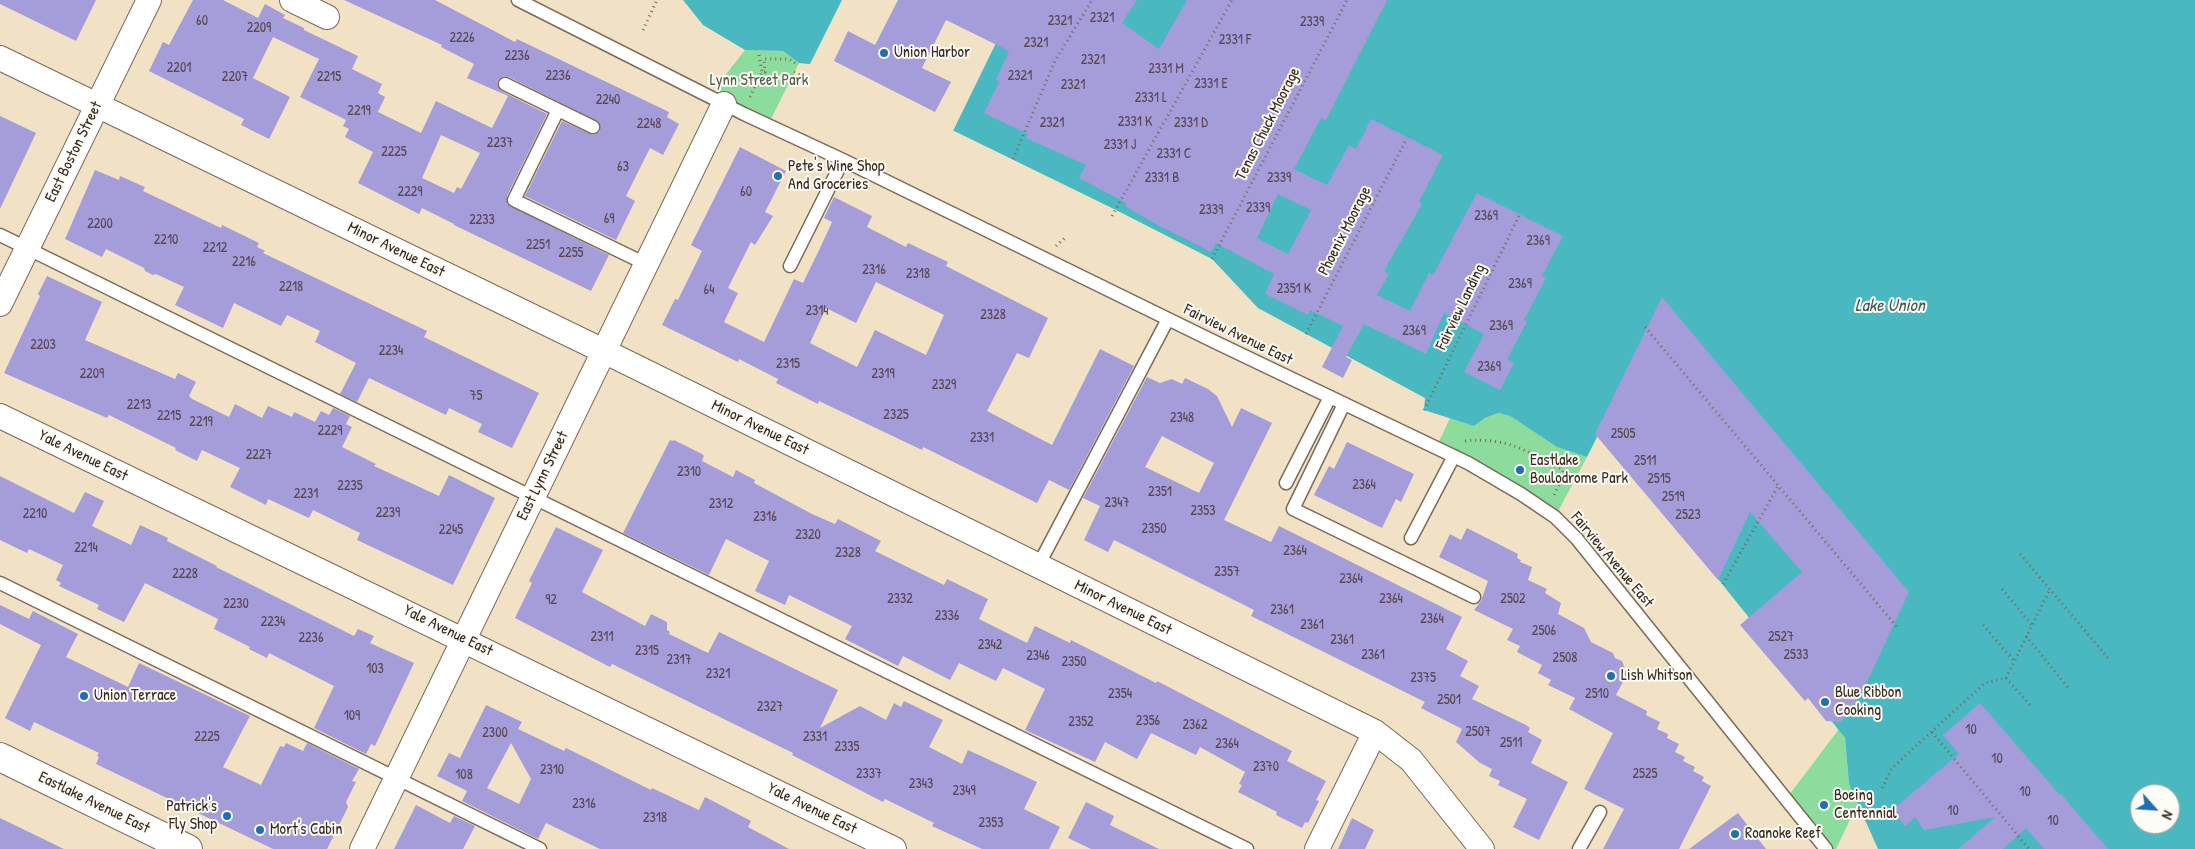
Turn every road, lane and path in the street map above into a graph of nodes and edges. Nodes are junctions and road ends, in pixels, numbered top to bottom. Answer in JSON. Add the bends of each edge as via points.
{"nodes":[{"id":1,"x":149,"y":0,"type":"edge"},
{"id":2,"x":292,"y":0,"type":"edge"},
{"id":3,"x":518,"y":0,"type":"edge"},
{"id":4,"x":657,"y":0,"type":"edge"},
{"id":5,"x":1092,"y":0,"type":"edge"},
{"id":6,"x":1232,"y":0,"type":"edge"},
{"id":7,"x":1347,"y":0,"type":"edge"},
{"id":8,"x":327,"y":17,"type":"dead end"},
{"id":9,"x":643,"y":30,"type":"dead end"},
{"id":10,"x":759,"y":55,"type":"dead end"},
{"id":11,"x":0,"y":58,"type":"edge"},
{"id":12,"x":798,"y":65,"type":"dead end"},
{"id":13,"x":762,"y":72,"type":"junction"},
{"id":14,"x":794,"y":72,"type":"dead end"},
{"id":15,"x":810,"y":80,"type":"dead end"},
{"id":16,"x":505,"y":84,"type":"dead end"},
{"id":17,"x":97,"y":106,"type":"junction"},
{"id":18,"x":733,"y":108,"type":"junction"},
{"id":19,"x":558,"y":110,"type":"junction"},
{"id":20,"x":592,"y":127,"type":"dead end"},
{"id":21,"x":1406,"y":140,"type":"dead end"},
{"id":22,"x":1013,"y":159,"type":"dead end"},
{"id":23,"x":843,"y":160,"type":"junction"},
{"id":24,"x":1520,"y":214,"type":"dead end"},
{"id":25,"x":1112,"y":216,"type":"dead end"},
{"id":26,"x":0,"y":235,"type":"edge"},
{"id":27,"x":1066,"y":237,"type":"dead end"},
{"id":28,"x":27,"y":248,"type":"junction"},
{"id":29,"x":1054,"y":248,"type":"dead end"},
{"id":30,"x":1212,"y":259,"type":"dead end"},
{"id":31,"x":646,"y":264,"type":"junction"},
{"id":32,"x":790,"y":266,"type":"dead end"},
{"id":33,"x":0,"y":304,"type":"edge"},
{"id":34,"x":1168,"y":319,"type":"junction"},
{"id":35,"x":1645,"y":327,"type":"dead end"},
{"id":36,"x":1306,"y":334,"type":"dead end"},
{"id":37,"x":604,"y":351,"type":"junction"},
{"id":38,"x":1330,"y":397,"type":"junction"},
{"id":39,"x":1344,"y":404,"type":"junction"},
{"id":40,"x":1424,"y":410,"type":"dead end"},
{"id":41,"x":0,"y":416,"type":"edge"},
{"id":42,"x":1457,"y":443,"type":"dead end"},
{"id":43,"x":1454,"y":456,"type":"junction"},
{"id":44,"x":1286,"y":483,"type":"dead end"},
{"id":45,"x":1778,"y":486,"type":"junction"},
{"id":46,"x":532,"y":498,"type":"junction"},
{"id":47,"x":1549,"y":503,"type":"dead end"},
{"id":48,"x":1411,"y":538,"type":"dead end"},
{"id":49,"x":2020,"y":554,"type":"dead end"},
{"id":50,"x":1038,"y":566,"type":"junction"},
{"id":51,"x":0,"y":583,"type":"edge"},
{"id":52,"x":1723,"y":584,"type":"dead end"},
{"id":53,"x":2002,"y":589,"type":"dead end"},
{"id":54,"x":2050,"y":589,"type":"junction"},
{"id":55,"x":1474,"y":597,"type":"dead end"},
{"id":56,"x":1984,"y":625,"type":"dead end"},
{"id":57,"x":2032,"y":625,"type":"junction"},
{"id":58,"x":1897,"y":627,"type":"dead end"},
{"id":59,"x":2026,"y":636,"type":"junction"},
{"id":60,"x":464,"y":639,"type":"junction"},
{"id":61,"x":2108,"y":658,"type":"dead end"},
{"id":62,"x":2014,"y":661,"type":"junction"},
{"id":63,"x":2006,"y":678,"type":"junction"},
{"id":64,"x":2070,"y":690,"type":"dead end"},
{"id":65,"x":2030,"y":705,"type":"dead end"},
{"id":66,"x":1375,"y":732,"type":"junction"},
{"id":67,"x":1932,"y":732,"type":"junction"},
{"id":68,"x":0,"y":757,"type":"edge"},
{"id":69,"x":396,"y":778,"type":"junction"},
{"id":70,"x":1882,"y":788,"type":"dead end"},
{"id":71,"x":1600,"y":812,"type":"dead end"},
{"id":72,"x":188,"y":849,"type":"edge"},
{"id":73,"x":362,"y":849,"type":"edge"},
{"id":74,"x":540,"y":849,"type":"edge"},
{"id":75,"x":894,"y":849,"type":"edge"},
{"id":76,"x":1247,"y":849,"type":"edge"},
{"id":77,"x":1317,"y":849,"type":"edge"},
{"id":78,"x":1482,"y":849,"type":"edge"},
{"id":79,"x":1579,"y":849,"type":"edge"},
{"id":80,"x":1826,"y":849,"type":"edge"},
{"id":81,"x":2029,"y":849,"type":"edge"}],
"edges":[{"from":1,"to":17,"type":"street","name":"East Boston Street"},
{"from":2,"to":8,"type":"street"},
{"from":3,"to":18,"type":"lane","name":"Fairview Avenue East"},
{"from":4,"to":9,"type":"path"},
{"from":5,"to":22,"type":"path","via":[[1055,62]]},
{"from":6,"to":25,"type":"path"},
{"from":7,"to":30,"type":"path","name":"Tenas Chuck Moorage"},
{"from":10,"to":13,"type":"path"},
{"from":11,"to":17,"type":"street","name":"Minor Avenue East"},
{"from":12,"to":13,"type":"path","via":[[789,59],[764,59],[765,72]]},
{"from":13,"to":18,"type":"path"},
{"from":14,"to":15,"type":"path"},
{"from":16,"to":19,"type":"lane"},
{"from":17,"to":28,"type":"street","name":"East Boston Street"},
{"from":17,"to":37,"type":"street","name":"Minor Avenue East"},
{"from":18,"to":23,"type":"lane","name":"Fairview Avenue East"},
{"from":18,"to":31,"type":"street","name":"East Lynn Street"},
{"from":19,"to":20,"type":"lane"},
{"from":19,"to":31,"type":"lane","via":[[514,200]]},
{"from":21,"to":36,"type":"path","name":"Phoenix Moorage"},
{"from":23,"to":32,"type":"lane"},
{"from":23,"to":34,"type":"lane","name":"Fairview Avenue East"},
{"from":24,"to":40,"type":"path","name":"Fairview Landing"},
{"from":26,"to":28,"type":"lane"},
{"from":27,"to":29,"type":"path"},
{"from":28,"to":33,"type":"street","name":"East Boston Street"},
{"from":28,"to":46,"type":"lane"},
{"from":31,"to":37,"type":"street","name":"East Lynn Street"},
{"from":34,"to":38,"type":"lane","name":"Fairview Avenue East"},
{"from":34,"to":50,"type":"lane"},
{"from":35,"to":45,"type":"path"},
{"from":37,"to":46,"type":"street","name":"East Lynn Street"},
{"from":37,"to":50,"type":"street","name":"Minor Avenue East"},
{"from":38,"to":39,"type":"lane","name":"Fairview Avenue East"},
{"from":38,"to":44,"type":"lane"},
{"from":39,"to":43,"type":"lane","name":"Fairview Avenue East"},
{"from":39,"to":55,"type":"lane","via":[[1293,509]]},
{"from":41,"to":60,"type":"street","name":"Yale Avenue East"},
{"from":42,"to":47,"type":"path","via":[[1485,439],[1507,442],[1563,470],[1560,484]]},
{"from":43,"to":48,"type":"lane"},
{"from":43,"to":80,"type":"lane","name":"Fairview Avenue East","via":[[1521,494],[1555,517],[1577,539]]},
{"from":45,"to":52,"type":"path"},
{"from":45,"to":58,"type":"path"},
{"from":46,"to":60,"type":"street","name":"East Lynn Street"},
{"from":46,"to":76,"type":"lane"},
{"from":49,"to":54,"type":"path"},
{"from":50,"to":66,"type":"street","name":"Minor Avenue East"},
{"from":51,"to":69,"type":"lane"},
{"from":53,"to":57,"type":"path"},
{"from":54,"to":57,"type":"path"},
{"from":54,"to":61,"type":"path"},
{"from":56,"to":62,"type":"path"},
{"from":57,"to":59,"type":"path"},
{"from":59,"to":62,"type":"path"},
{"from":59,"to":64,"type":"path"},
{"from":60,"to":69,"type":"street","name":"East Lynn Street"},
{"from":60,"to":75,"type":"street","name":"Yale Avenue East"},
{"from":62,"to":63,"type":"path"},
{"from":63,"to":65,"type":"path"},
{"from":63,"to":67,"type":"path","via":[[1986,683]]},
{"from":66,"to":77,"type":"street"},
{"from":66,"to":78,"type":"street","name":"Minor Avenue East","via":[[1411,760]]},
{"from":67,"to":70,"type":"path","via":[[1892,768]]},
{"from":67,"to":81,"type":"path"},
{"from":68,"to":72,"type":"main road","name":"Eastlake Avenue East"},
{"from":69,"to":73,"type":"street","name":"East Lynn Street"},
{"from":69,"to":74,"type":"lane"},
{"from":71,"to":79,"type":"lane"}]}
